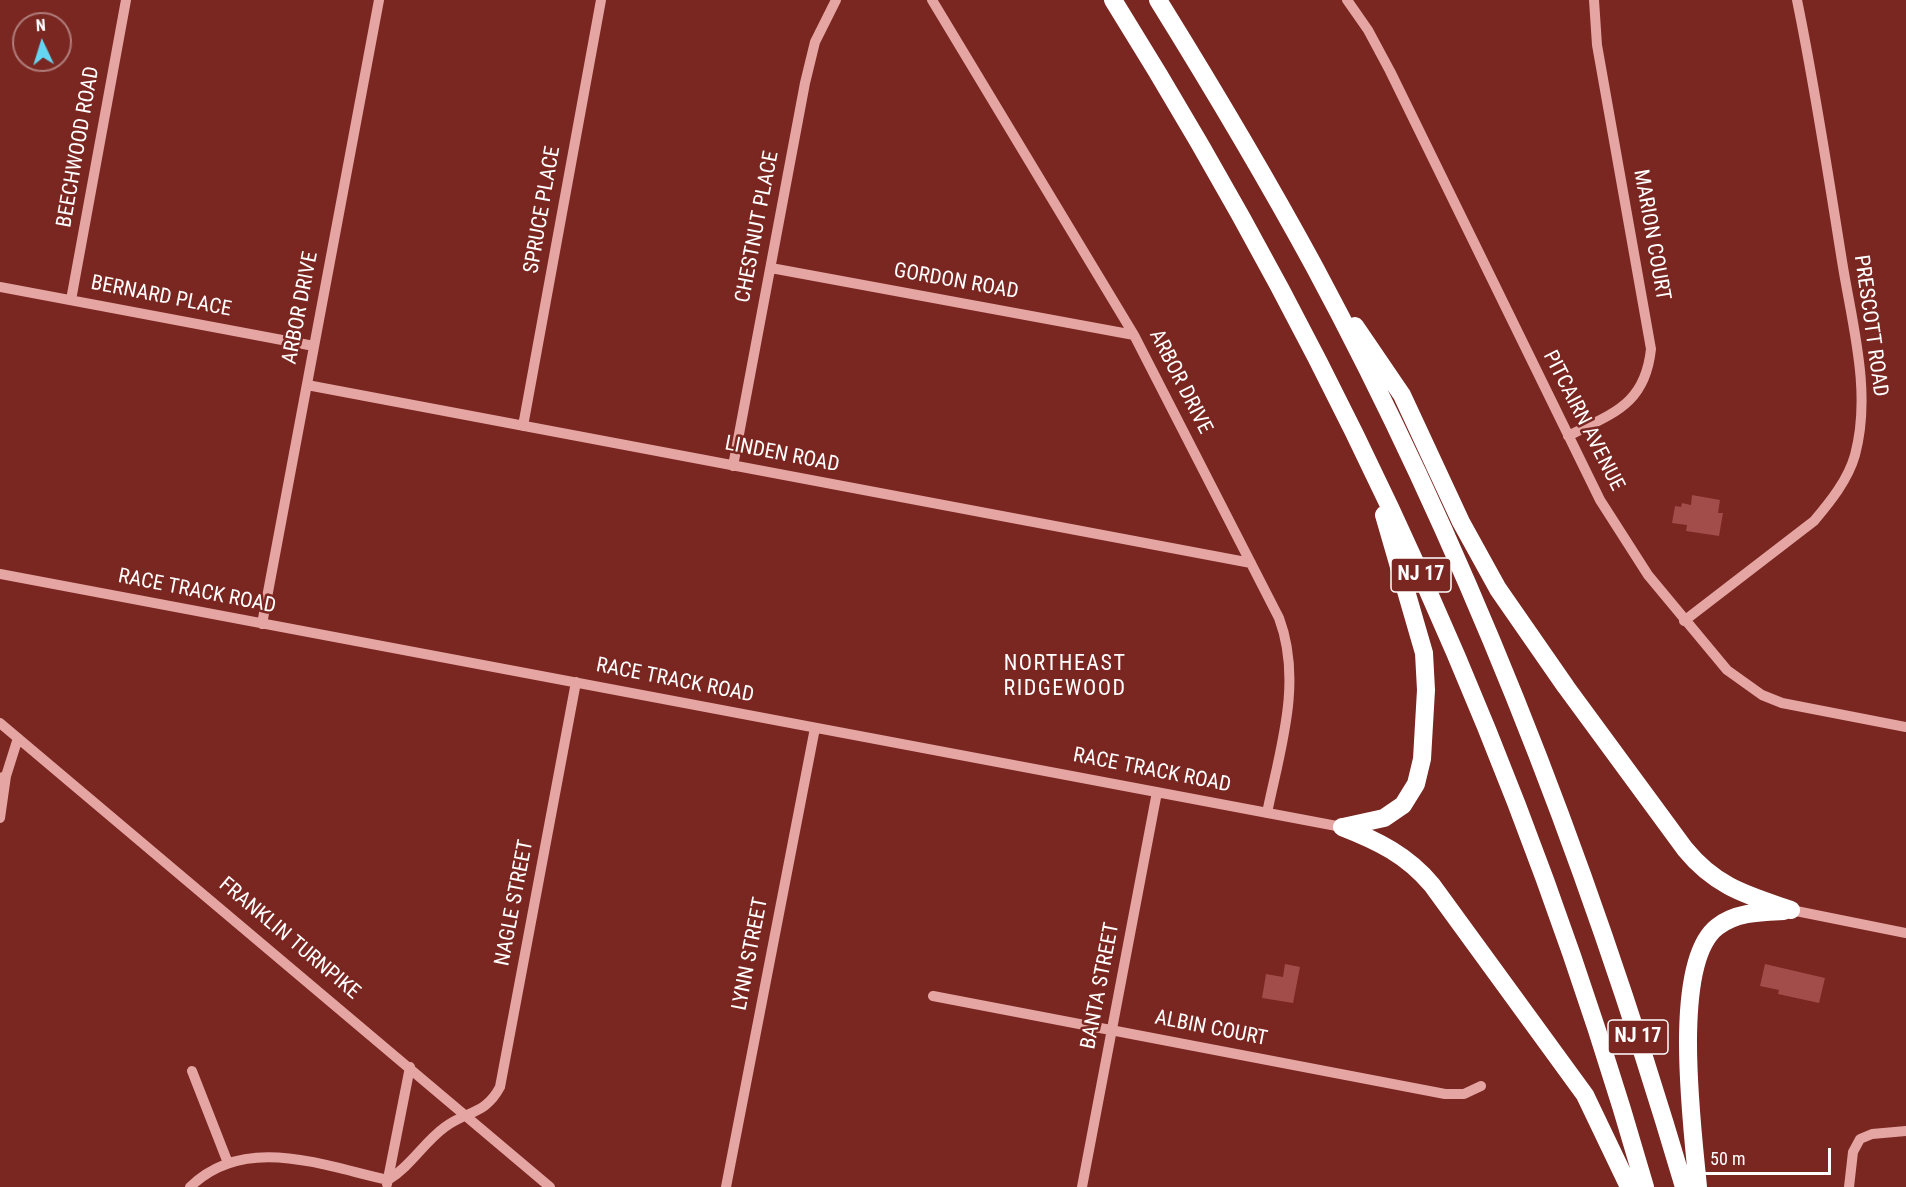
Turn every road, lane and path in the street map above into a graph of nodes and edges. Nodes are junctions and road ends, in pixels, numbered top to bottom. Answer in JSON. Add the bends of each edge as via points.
{"nodes":[{"id":1,"x":126,"y":0,"type":"edge"},
{"id":2,"x":379,"y":0,"type":"edge"},
{"id":3,"x":601,"y":0,"type":"edge"},
{"id":4,"x":836,"y":0,"type":"edge"},
{"id":5,"x":932,"y":0,"type":"edge"},
{"id":6,"x":1113,"y":0,"type":"edge"},
{"id":7,"x":1158,"y":0,"type":"edge"},
{"id":8,"x":1347,"y":0,"type":"edge"},
{"id":9,"x":1594,"y":0,"type":"edge"},
{"id":10,"x":1797,"y":0,"type":"edge"},
{"id":11,"x":1313,"y":265,"type":"junction"},
{"id":12,"x":771,"y":268,"type":"junction"},
{"id":13,"x":0,"y":287,"type":"edge"},
{"id":14,"x":70,"y":300,"type":"junction"},
{"id":15,"x":1134,"y":335,"type":"junction"},
{"id":16,"x":314,"y":346,"type":"junction"},
{"id":17,"x":307,"y":385,"type":"junction"},
{"id":18,"x":523,"y":426,"type":"junction"},
{"id":19,"x":1568,"y":436,"type":"junction"},
{"id":20,"x":1365,"y":453,"type":"junction"},
{"id":21,"x":734,"y":466,"type":"junction"},
{"id":22,"x":1251,"y":563,"type":"junction"},
{"id":23,"x":0,"y":574,"type":"edge"},
{"id":24,"x":1684,"y":621,"type":"junction"},
{"id":25,"x":262,"y":624,"type":"junction"},
{"id":26,"x":576,"y":682,"type":"junction"},
{"id":27,"x":0,"y":723,"type":"edge"},
{"id":28,"x":1906,"y":727,"type":"edge"},
{"id":29,"x":815,"y":728,"type":"junction"},
{"id":30,"x":18,"y":738,"type":"junction"},
{"id":31,"x":3,"y":777,"type":"edge"},
{"id":32,"x":1158,"y":792,"type":"junction"},
{"id":33,"x":1267,"y":813,"type":"junction"},
{"id":34,"x":0,"y":818,"type":"edge"},
{"id":35,"x":1342,"y":827,"type":"junction"},
{"id":36,"x":1791,"y":910,"type":"junction"},
{"id":37,"x":1906,"y":933,"type":"edge"},
{"id":38,"x":933,"y":996,"type":"dead end"},
{"id":39,"x":1112,"y":1029,"type":"junction"},
{"id":40,"x":410,"y":1067,"type":"junction"},
{"id":41,"x":192,"y":1071,"type":"dead end"},
{"id":42,"x":1480,"y":1086,"type":"dead end"},
{"id":43,"x":468,"y":1115,"type":"junction"},
{"id":44,"x":1906,"y":1131,"type":"edge"},
{"id":45,"x":228,"y":1163,"type":"junction"},
{"id":46,"x":387,"y":1183,"type":"edge"},
{"id":47,"x":190,"y":1187,"type":"edge"},
{"id":48,"x":550,"y":1187,"type":"edge"},
{"id":49,"x":726,"y":1187,"type":"edge"},
{"id":50,"x":1082,"y":1187,"type":"edge"},
{"id":51,"x":1629,"y":1187,"type":"edge"},
{"id":52,"x":1645,"y":1187,"type":"edge"},
{"id":53,"x":1684,"y":1187,"type":"edge"},
{"id":54,"x":1698,"y":1187,"type":"edge"},
{"id":55,"x":1849,"y":1187,"type":"edge"}],
"edges":[{"from":1,"to":14,"type":"street","name":"BEECHWOOD ROAD"},
{"from":2,"to":16,"type":"street","name":"ARBOR DRIVE"},
{"from":3,"to":18,"type":"street","name":"SPRUCE PLACE"},
{"from":4,"to":12,"type":"street","name":"CHESTNUT PLACE","via":[[823,22],[810,64]]},
{"from":5,"to":15,"type":"street","name":"ARBOR DRIVE"},
{"from":6,"to":20,"type":"highway","number":"NJ 17","via":[[1231,197]]},
{"from":7,"to":11,"type":"highway","number":"NJ 17"},
{"from":8,"to":19,"type":"street","name":"PITCAIRN AVENUE","via":[[1390,71]]},
{"from":9,"to":19,"type":"street","name":"MARION COURT","via":[[1597,45],[1651,349],[1649,368],[1633,398],[1621,409]]},
{"from":10,"to":24,"type":"street","name":"PRESCOTT ROAD","via":[[1862,384],[1858,439],[1846,476],[1814,521]]},
{"from":11,"to":36,"type":"highway","via":[[1402,395],[1461,522],[1498,589],[1684,849],[1723,885]]},
{"from":11,"to":53,"type":"highway","number":"NJ 17","via":[[1442,527],[1518,705],[1609,949]]},
{"from":12,"to":15,"type":"street","name":"GORDON ROAD"},
{"from":12,"to":21,"type":"street","name":"CHESTNUT PLACE"},
{"from":13,"to":14,"type":"street","name":"BERNARD PLACE"},
{"from":14,"to":16,"type":"street","name":"BERNARD PLACE"},
{"from":15,"to":22,"type":"street","name":"ARBOR DRIVE"},
{"from":16,"to":17,"type":"street","name":"ARBOR DRIVE"},
{"from":17,"to":18,"type":"street","name":"LINDEN ROAD"},
{"from":17,"to":25,"type":"street","name":"ARBOR DRIVE"},
{"from":18,"to":21,"type":"street","name":"LINDEN ROAD"},
{"from":19,"to":24,"type":"street","name":"PITCAIRN AVENUE","via":[[1599,500],[1648,576]]},
{"from":20,"to":35,"type":"highway","via":[[1421,636],[1425,711],[1420,772],[1411,795],[1384,818]]},
{"from":20,"to":52,"type":"highway","number":"NJ 17","via":[[1445,629],[1534,849],[1591,1011]]},
{"from":21,"to":22,"type":"street","name":"LINDEN ROAD"},
{"from":22,"to":33,"type":"street","name":"ARBOR DRIVE","via":[[1279,618],[1291,667],[1290,696]]},
{"from":23,"to":25,"type":"street","name":"RACE TRACK ROAD"},
{"from":24,"to":28,"type":"street","name":"PITCAIRN AVENUE","via":[[1727,670],[1762,695],[1782,703]]},
{"from":25,"to":26,"type":"street","name":"RACE TRACK ROAD"},
{"from":26,"to":29,"type":"street","name":"RACE TRACK ROAD"},
{"from":26,"to":43,"type":"street","name":"NAGLE STREET","via":[[500,1087],[486,1107]]},
{"from":27,"to":30,"type":"street","name":"FRANKLIN TURNPIKE"},
{"from":29,"to":32,"type":"street","name":"RACE TRACK ROAD"},
{"from":29,"to":49,"type":"street","name":"LYNN STREET"},
{"from":30,"to":31,"type":"street"},
{"from":30,"to":40,"type":"street","name":"FRANKLIN TURNPIKE"},
{"from":31,"to":34,"type":"street"},
{"from":32,"to":33,"type":"street","name":"RACE TRACK ROAD"},
{"from":32,"to":39,"type":"street","name":"BANTA STREET"},
{"from":33,"to":35,"type":"street","name":"RACE TRACK ROAD"},
{"from":35,"to":51,"type":"highway","via":[[1388,846],[1432,885],[1586,1095]]},
{"from":36,"to":37,"type":"street"},
{"from":36,"to":54,"type":"highway","via":[[1751,913],[1728,921],[1710,933],[1698,957],[1692,989],[1688,1080]]},
{"from":38,"to":39,"type":"street","name":"ALBIN COURT"},
{"from":39,"to":42,"type":"street","name":"ALBIN COURT","via":[[1445,1094],[1464,1094]]},
{"from":39,"to":50,"type":"street","name":"BANTA STREET"},
{"from":40,"to":43,"type":"street","name":"FRANKLIN TURNPIKE"},
{"from":40,"to":46,"type":"street"},
{"from":41,"to":45,"type":"street"},
{"from":43,"to":46,"type":"street","name":"NAGLE STREET","via":[[443,1129]]},
{"from":43,"to":48,"type":"street","name":"FRANKLIN TURNPIKE"},
{"from":44,"to":55,"type":"street","via":[[1860,1139],[1853,1152]]},
{"from":45,"to":46,"type":"street","via":[[252,1156],[278,1157]]},
{"from":45,"to":47,"type":"street"}]}
